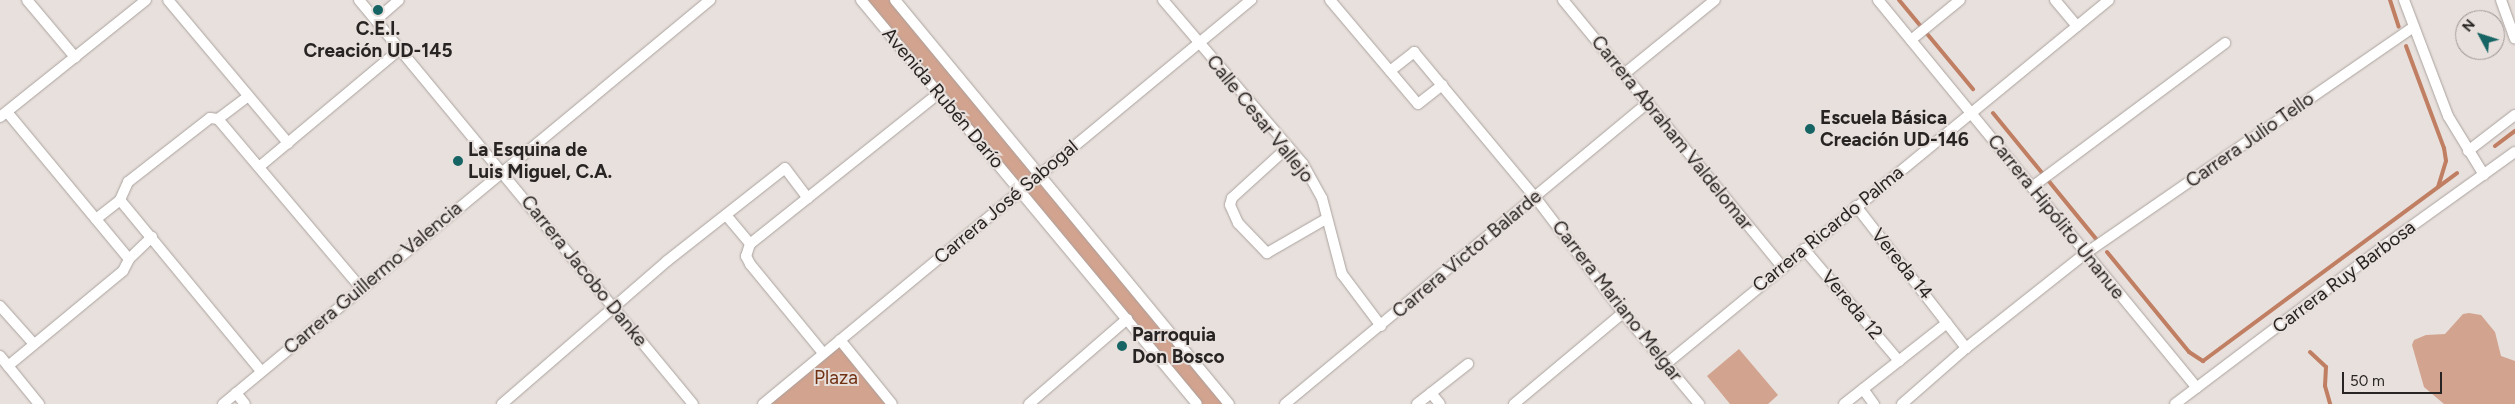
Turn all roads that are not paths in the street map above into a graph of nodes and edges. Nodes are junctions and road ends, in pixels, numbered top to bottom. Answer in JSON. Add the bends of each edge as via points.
{"nodes":[{"id":1,"x":27,"y":0,"type":"edge"},
{"id":2,"x":146,"y":0,"type":"edge"},
{"id":3,"x":168,"y":0,"type":"edge"},
{"id":4,"x":359,"y":0,"type":"edge"},
{"id":5,"x":399,"y":0,"type":"edge"},
{"id":6,"x":710,"y":0,"type":"edge"},
{"id":7,"x":861,"y":0,"type":"edge"},
{"id":8,"x":895,"y":0,"type":"edge"},
{"id":9,"x":1163,"y":0,"type":"edge"},
{"id":10,"x":1251,"y":0,"type":"edge"},
{"id":11,"x":1330,"y":0,"type":"edge"},
{"id":12,"x":1715,"y":0,"type":"edge"},
{"id":13,"x":1878,"y":0,"type":"edge"},
{"id":14,"x":1960,"y":0,"type":"edge"},
{"id":15,"x":2055,"y":0,"type":"edge"},
{"id":16,"x":2109,"y":0,"type":"edge"},
{"id":17,"x":2404,"y":0,"type":"edge"},
{"id":18,"x":2501,"y":0,"type":"edge"},
{"id":19,"x":1565,"y":1,"type":"edge"},
{"id":20,"x":376,"y":20,"type":"junction"},
{"id":21,"x":2077,"y":26,"type":"junction"},
{"id":22,"x":2414,"y":27,"type":"junction"},
{"id":23,"x":2515,"y":38,"type":"edge"},
{"id":24,"x":1911,"y":40,"type":"junction"},
{"id":25,"x":1198,"y":43,"type":"junction"},
{"id":26,"x":2224,"y":43,"type":"dead end"},
{"id":27,"x":400,"y":49,"type":"junction"},
{"id":28,"x":75,"y":57,"type":"junction"},
{"id":29,"x":1390,"y":71,"type":"junction"},
{"id":30,"x":1624,"y":74,"type":"junction"},
{"id":31,"x":1442,"y":85,"type":"junction"},
{"id":32,"x":939,"y":93,"type":"junction"},
{"id":33,"x":248,"y":96,"type":"junction"},
{"id":34,"x":1648,"y":103,"type":"junction"},
{"id":35,"x":1971,"y":113,"type":"junction"},
{"id":36,"x":3,"y":114,"type":"edge"},
{"id":37,"x":2515,"y":115,"type":"edge"},
{"id":38,"x":218,"y":119,"type":"junction"},
{"id":39,"x":288,"y":143,"type":"junction"},
{"id":40,"x":1288,"y":147,"type":"junction"},
{"id":41,"x":2468,"y":151,"type":"junction"},
{"id":42,"x":2515,"y":152,"type":"edge"},
{"id":43,"x":259,"y":167,"type":"junction"},
{"id":44,"x":502,"y":172,"type":"junction"},
{"id":45,"x":1039,"y":174,"type":"junction"},
{"id":46,"x":2484,"y":175,"type":"junction"},
{"id":47,"x":2032,"y":187,"type":"junction"},
{"id":48,"x":1020,"y":190,"type":"junction"},
{"id":49,"x":1535,"y":197,"type":"junction"},
{"id":50,"x":808,"y":198,"type":"junction"},
{"id":51,"x":120,"y":200,"type":"junction"},
{"id":52,"x":1856,"y":206,"type":"junction"},
{"id":53,"x":726,"y":215,"type":"junction"},
{"id":54,"x":1326,"y":219,"type":"junction"},
{"id":55,"x":96,"y":220,"type":"junction"},
{"id":56,"x":152,"y":237,"type":"junction"},
{"id":57,"x":750,"y":244,"type":"junction"},
{"id":58,"x":1804,"y":248,"type":"junction"},
{"id":59,"x":2086,"y":253,"type":"junction"},
{"id":60,"x":129,"y":259,"type":"junction"},
{"id":61,"x":1782,"y":267,"type":"junction"},
{"id":62,"x":361,"y":288,"type":"junction"},
{"id":63,"x":0,"y":306,"type":"edge"},
{"id":64,"x":613,"y":308,"type":"junction"},
{"id":65,"x":1623,"y":314,"type":"junction"},
{"id":66,"x":1127,"y":319,"type":"junction"},
{"id":67,"x":1947,"y":323,"type":"junction"},
{"id":68,"x":1381,"y":326,"type":"junction"},
{"id":69,"x":840,"y":340,"type":"junction"},
{"id":70,"x":34,"y":344,"type":"junction"},
{"id":71,"x":1966,"y":348,"type":"junction"},
{"id":72,"x":824,"y":354,"type":"junction"},
{"id":73,"x":0,"y":356,"type":"edge"},
{"id":74,"x":1899,"y":361,"type":"junction"},
{"id":75,"x":1468,"y":364,"type":"dead end"},
{"id":76,"x":1666,"y":364,"type":"junction"},
{"id":77,"x":8,"y":366,"type":"junction"},
{"id":78,"x":261,"y":371,"type":"junction"},
{"id":79,"x":2197,"y":388,"type":"junction"},
{"id":80,"x":1863,"y":390,"type":"junction"},
{"id":81,"x":236,"y":393,"type":"junction"},
{"id":82,"x":1431,"y":393,"type":"junction"},
{"id":83,"x":508,"y":402,"type":"edge"},
{"id":84,"x":1516,"y":403,"type":"edge"},
{"id":85,"x":39,"y":404,"type":"edge"},
{"id":86,"x":222,"y":404,"type":"edge"},
{"id":87,"x":245,"y":404,"type":"edge"},
{"id":88,"x":693,"y":404,"type":"edge"},
{"id":89,"x":763,"y":404,"type":"edge"},
{"id":90,"x":892,"y":404,"type":"edge"},
{"id":91,"x":1029,"y":404,"type":"edge"},
{"id":92,"x":1196,"y":404,"type":"edge"},
{"id":93,"x":1229,"y":404,"type":"edge"},
{"id":94,"x":1285,"y":404,"type":"edge"},
{"id":95,"x":1418,"y":404,"type":"edge"},
{"id":96,"x":1440,"y":404,"type":"edge"},
{"id":97,"x":1699,"y":404,"type":"edge"},
{"id":98,"x":1844,"y":404,"type":"edge"},
{"id":99,"x":1874,"y":404,"type":"edge"},
{"id":100,"x":1902,"y":404,"type":"edge"},
{"id":101,"x":2175,"y":404,"type":"edge"}],
"edges":[{"from":1,"to":28,"type":"street"},
{"from":2,"to":28,"type":"street"},
{"from":3,"to":33,"type":"street"},
{"from":4,"to":20,"type":"street","name":"Carrera Jacobo Danke"},
{"from":5,"to":20,"type":"street"},
{"from":6,"to":44,"type":"street","name":"Carrera Guillermo Valencia"},
{"from":7,"to":32,"type":"street","name":"Avenida Rubén Darío"},
{"from":8,"to":45,"type":"street","name":"Avenida Rubén Darío"},
{"from":9,"to":25,"type":"street","name":"Calle Cesar Vallejo"},
{"from":10,"to":25,"type":"street","name":"Carrera José Sabogal"},
{"from":11,"to":29,"type":"street"},
{"from":12,"to":30,"type":"street"},
{"from":13,"to":24,"type":"street","name":"Carrera Hipólito Unanue"},
{"from":14,"to":24,"type":"street"},
{"from":15,"to":21,"type":"street"},
{"from":16,"to":21,"type":"street","name":"Carrera Ricardo Palma"},
{"from":17,"to":22,"type":"street"},
{"from":18,"to":23,"type":"street"},
{"from":19,"to":30,"type":"street","name":"Carrera Abraham Valdelomar"},
{"from":20,"to":27,"type":"street","name":"Carrera Jacobo Danke"},
{"from":21,"to":35,"type":"street","name":"Carrera Ricardo Palma"},
{"from":22,"to":41,"type":"street","via":[[2448,116]]},
{"from":22,"to":59,"type":"street","name":"Carrera Julio Tello"},
{"from":24,"to":35,"type":"street","name":"Carrera Hipólito Unanue"},
{"from":25,"to":40,"type":"street","name":"Calle Cesar Vallejo"},
{"from":25,"to":45,"type":"street","name":"Carrera José Sabogal"},
{"from":26,"to":47,"type":"street"},
{"from":27,"to":39,"type":"street"},
{"from":27,"to":44,"type":"street","name":"Carrera Jacobo Danke"},
{"from":28,"to":36,"type":"street"},
{"from":29,"to":31,"type":"street","name":"Carrera Mariano Melgar","via":[[1414,52]]},
{"from":29,"to":31,"type":"street","via":[[1418,104]]},
{"from":30,"to":34,"type":"street","name":"Carrera Abraham Valdelomar"},
{"from":31,"to":49,"type":"street","name":"Carrera Mariano Melgar"},
{"from":32,"to":48,"type":"street","name":"Avenida Rubén Darío"},
{"from":32,"to":50,"type":"street"},
{"from":33,"to":38,"type":"street"},
{"from":33,"to":39,"type":"street"},
{"from":34,"to":49,"type":"street","name":"Carrera Victor Balarde"},
{"from":34,"to":61,"type":"street","name":"Carrera Abraham Valdelomar"},
{"from":35,"to":47,"type":"street","name":"Carrera Hipólito Unanue"},
{"from":35,"to":52,"type":"street","name":"Carrera Ricardo Palma"},
{"from":36,"to":55,"type":"street"},
{"from":37,"to":41,"type":"street"},
{"from":38,"to":43,"type":"street"},
{"from":38,"to":51,"type":"street","via":[[210,118],[128,182]]},
{"from":39,"to":43,"type":"street"},
{"from":40,"to":54,"type":"street","name":"Calle Cesar Vallejo","via":[[1318,190]]},
{"from":40,"to":54,"type":"street","via":[[1232,198],[1230,205],[1238,223],[1267,253]]},
{"from":41,"to":46,"type":"street"},
{"from":42,"to":46,"type":"street","name":"Carrera Ruy Barbosa"},
{"from":43,"to":62,"type":"street"},
{"from":44,"to":62,"type":"street","name":"Carrera Guillermo Valencia"},
{"from":44,"to":64,"type":"street","name":"Carrera Jacobo Danke"},
{"from":45,"to":48,"type":"street","name":"Carrera José Sabogal"},
{"from":45,"to":93,"type":"street","name":"Avenida Rubén Darío"},
{"from":46,"to":79,"type":"street","name":"Carrera Ruy Barbosa"},
{"from":47,"to":59,"type":"street","name":"Carrera Hipólito Unanue"},
{"from":48,"to":66,"type":"street","name":"Avenida Rubén Darío"},
{"from":48,"to":69,"type":"street","name":"Carrera José Sabogal"},
{"from":49,"to":65,"type":"street","name":"Carrera Mariano Melgar"},
{"from":49,"to":68,"type":"street","name":"Carrera Victor Balarde"},
{"from":50,"to":53,"type":"street","via":[[784,168]]},
{"from":50,"to":57,"type":"street"},
{"from":51,"to":55,"type":"street"},
{"from":51,"to":56,"type":"street"},
{"from":52,"to":58,"type":"street","name":"Carrera Ricardo Palma"},
{"from":52,"to":67,"type":"street","name":"Vereda 14"},
{"from":53,"to":57,"type":"street"},
{"from":53,"to":64,"type":"street"},
{"from":54,"to":68,"type":"street","name":"Calle Cesar Vallejo","via":[[1342,274]]},
{"from":55,"to":60,"type":"street"},
{"from":56,"to":60,"type":"street"},
{"from":56,"to":78,"type":"street"},
{"from":57,"to":72,"type":"street","via":[[746,256],[750,264]]},
{"from":58,"to":61,"type":"street","name":"Carrera Ricardo Palma"},
{"from":58,"to":74,"type":"street","name":"Vereda 12"},
{"from":59,"to":71,"type":"street","name":"Carrera Julio Tello"},
{"from":59,"to":79,"type":"street","name":"Carrera Hipólito Unanue"},
{"from":60,"to":70,"type":"street","via":[[123,271],[43,340]]},
{"from":61,"to":76,"type":"street","name":"Carrera Ricardo Palma"},
{"from":62,"to":78,"type":"street","name":"Carrera Guillermo Valencia"},
{"from":63,"to":70,"type":"street"},
{"from":64,"to":83,"type":"street"},
{"from":64,"to":88,"type":"street","name":"Carrera Jacobo Danke"},
{"from":65,"to":76,"type":"street","name":"Carrera Mariano Melgar"},
{"from":65,"to":84,"type":"street"},
{"from":66,"to":91,"type":"street"},
{"from":66,"to":92,"type":"street","name":"Avenida Rubén Darío"},
{"from":67,"to":71,"type":"street","name":"Vereda 14"},
{"from":67,"to":74,"type":"street"},
{"from":68,"to":94,"type":"street","name":"Carrera Victor Balarde"},
{"from":69,"to":72,"type":"street","name":"Carrera José Sabogal"},
{"from":69,"to":90,"type":"street"},
{"from":70,"to":77,"type":"street"},
{"from":71,"to":100,"type":"street","name":"Carrera Julio Tello"},
{"from":72,"to":89,"type":"street","name":"Carrera José Sabogal"},
{"from":73,"to":77,"type":"street"},
{"from":74,"to":80,"type":"street"},
{"from":75,"to":82,"type":"street"},
{"from":76,"to":97,"type":"street","name":"Carrera Mariano Melgar"},
{"from":77,"to":85,"type":"street"},
{"from":78,"to":81,"type":"street","name":"Carrera Guillermo Valencia"},
{"from":79,"to":101,"type":"street","name":"Carrera Ruy Barbosa"},
{"from":80,"to":98,"type":"street"},
{"from":80,"to":99,"type":"street"},
{"from":81,"to":86,"type":"street","name":"Carrera Guillermo Valencia"},
{"from":81,"to":87,"type":"street"},
{"from":82,"to":95,"type":"street"},
{"from":82,"to":96,"type":"street"}]}
